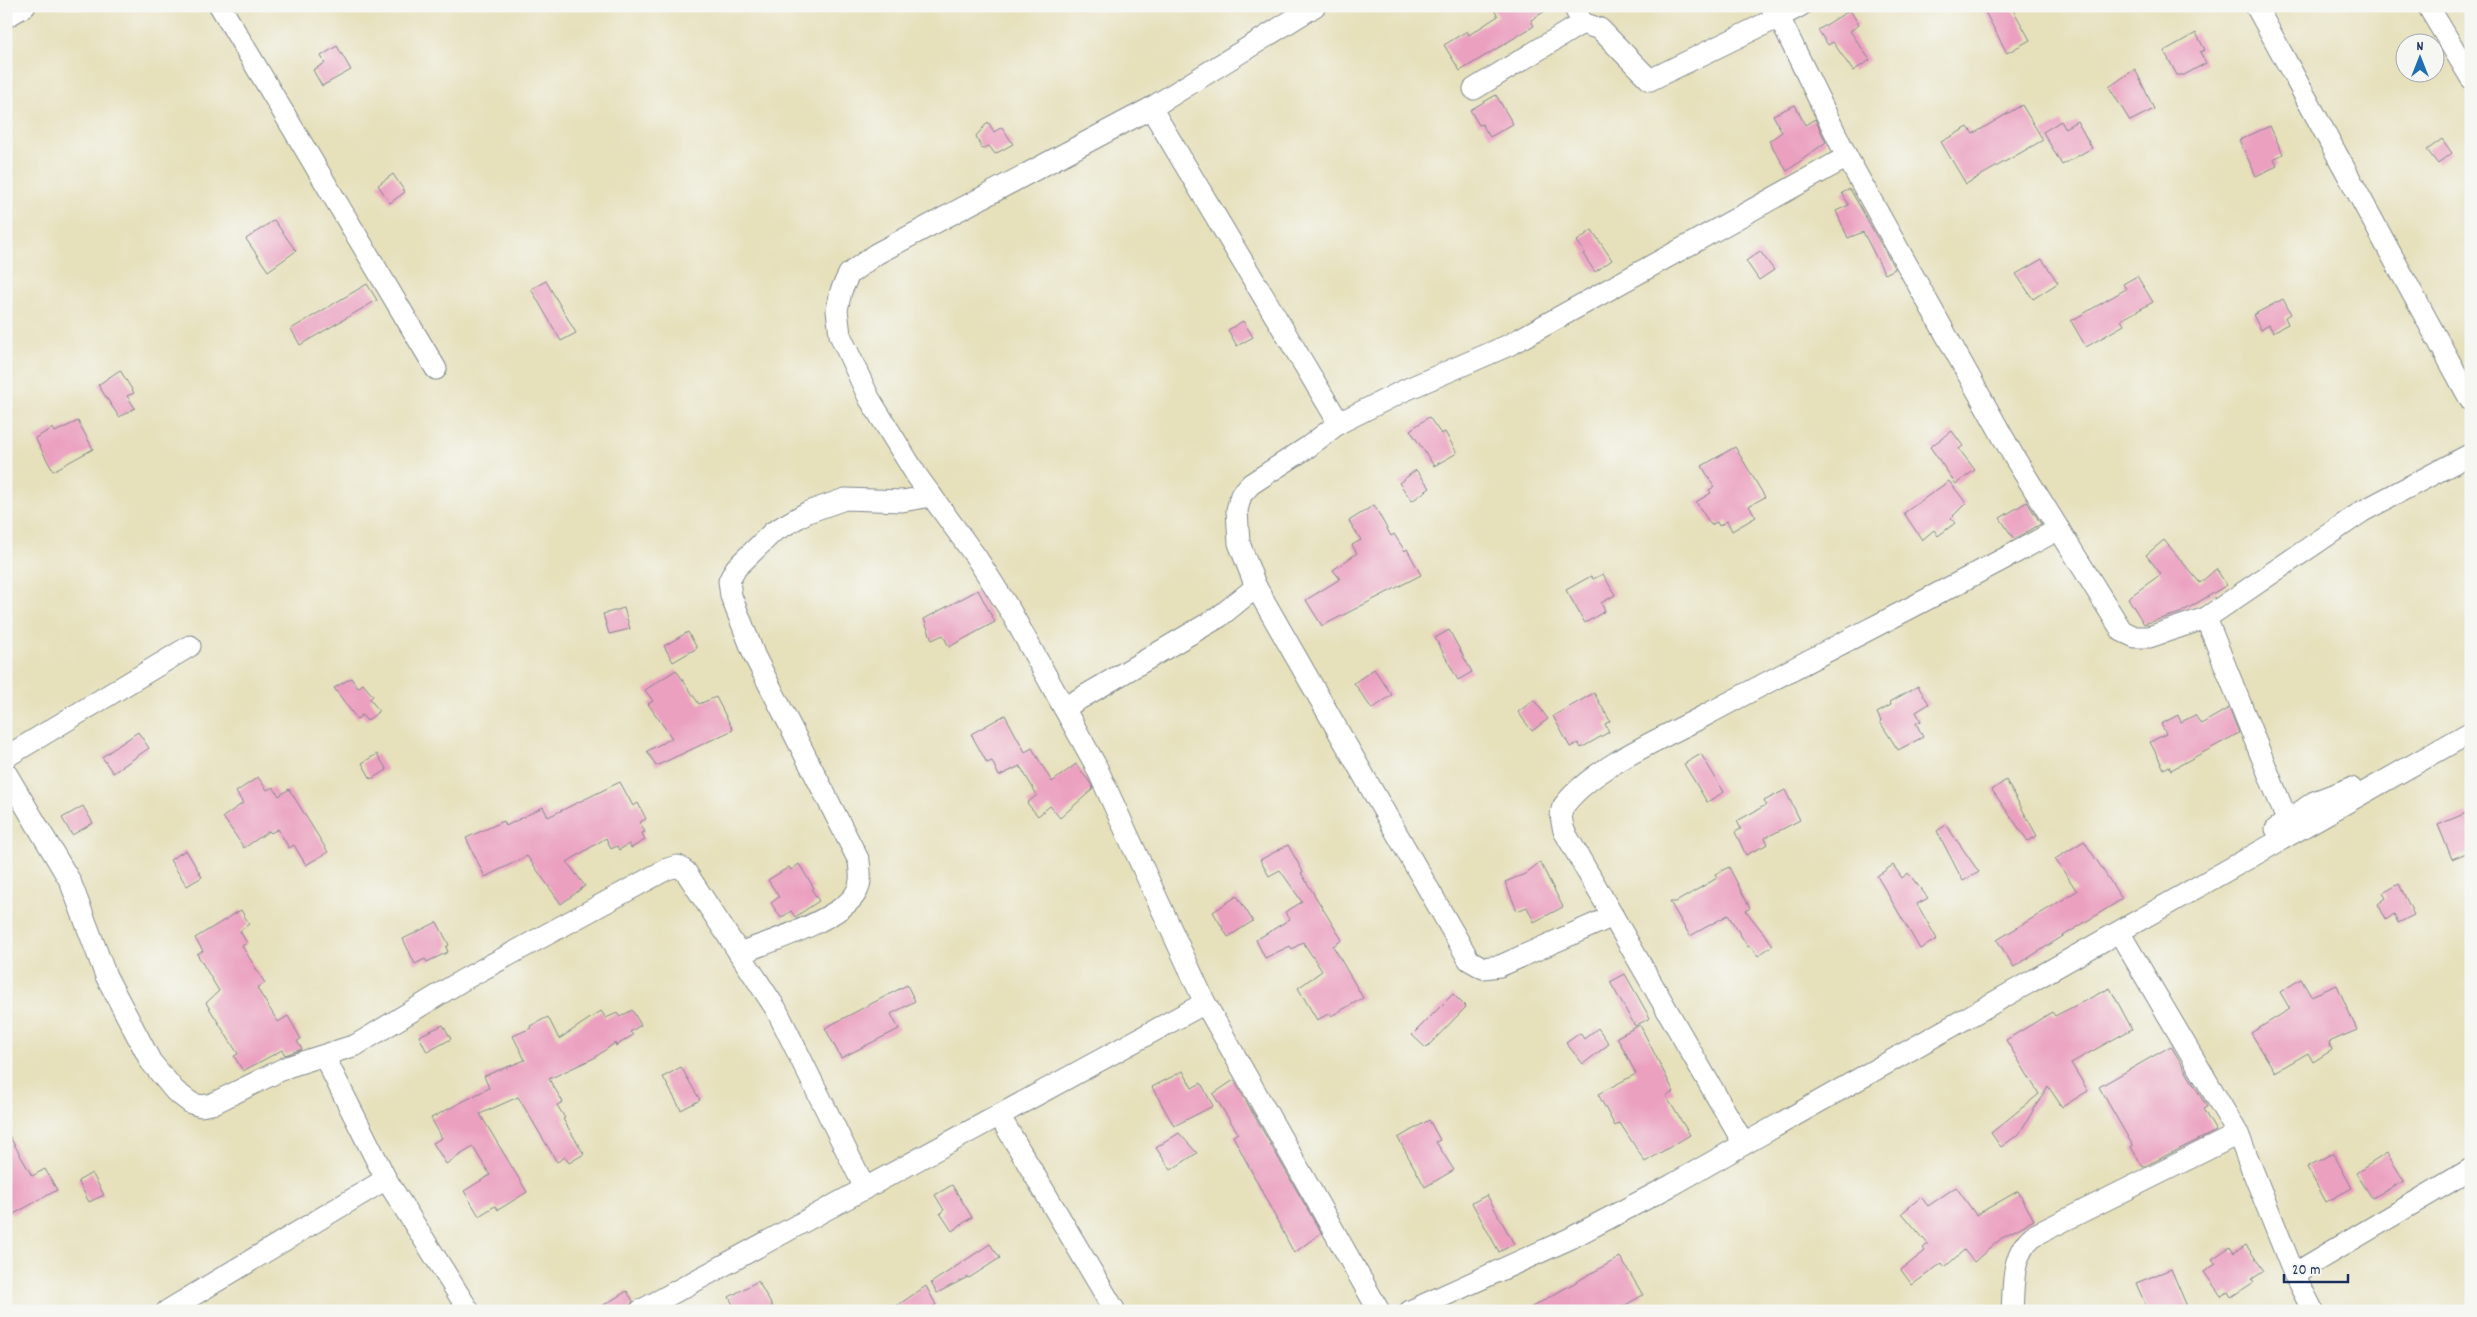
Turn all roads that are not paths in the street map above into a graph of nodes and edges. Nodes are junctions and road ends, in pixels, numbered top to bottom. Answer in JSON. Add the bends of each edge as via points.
{"nodes":[{"id":1,"x":25,"y":6,"type":"edge"},
{"id":2,"x":220,"y":6,"type":"edge"},
{"id":3,"x":1315,"y":6,"type":"edge"},
{"id":4,"x":1800,"y":6,"type":"edge"},
{"id":5,"x":2256,"y":6,"type":"edge"},
{"id":6,"x":2428,"y":6,"type":"edge"},
{"id":7,"x":1775,"y":12,"type":"edge"},
{"id":8,"x":1578,"y":15,"type":"edge"},
{"id":9,"x":6,"y":17,"type":"edge"},
{"id":10,"x":2471,"y":78,"type":"edge"},
{"id":11,"x":1474,"y":89,"type":"dead end"},
{"id":12,"x":1151,"y":108,"type":"junction"},
{"id":13,"x":1847,"y":156,"type":"junction"},
{"id":14,"x":436,"y":370,"type":"dead end"},
{"id":15,"x":2471,"y":401,"type":"edge"},
{"id":16,"x":1339,"y":422,"type":"junction"},
{"id":17,"x":2471,"y":454,"type":"edge"},
{"id":18,"x":932,"y":496,"type":"junction"},
{"id":19,"x":2058,"y":529,"type":"junction"},
{"id":20,"x":1256,"y":587,"type":"junction"},
{"id":21,"x":2206,"y":618,"type":"junction"},
{"id":22,"x":190,"y":646,"type":"dead end"},
{"id":23,"x":1064,"y":708,"type":"junction"},
{"id":24,"x":2471,"y":732,"type":"edge"},
{"id":25,"x":6,"y":757,"type":"edge"},
{"id":26,"x":6,"y":773,"type":"edge"},
{"id":27,"x":2375,"y":786,"type":"junction"},
{"id":28,"x":2287,"y":820,"type":"junction"},
{"id":29,"x":2244,"y":861,"type":"junction"},
{"id":30,"x":1613,"y":916,"type":"junction"},
{"id":31,"x":2119,"y":932,"type":"junction"},
{"id":32,"x":739,"y":953,"type":"junction"},
{"id":33,"x":1205,"y":1003,"type":"junction"},
{"id":34,"x":324,"y":1056,"type":"junction"},
{"id":35,"x":999,"y":1115,"type":"junction"},
{"id":36,"x":2238,"y":1134,"type":"junction"},
{"id":37,"x":1744,"y":1144,"type":"junction"},
{"id":38,"x":2471,"y":1169,"type":"edge"},
{"id":39,"x":386,"y":1179,"type":"junction"},
{"id":40,"x":865,"y":1188,"type":"junction"},
{"id":41,"x":2294,"y":1274,"type":"junction"},
{"id":42,"x":167,"y":1311,"type":"edge"},
{"id":43,"x":469,"y":1311,"type":"edge"},
{"id":44,"x":640,"y":1311,"type":"edge"},
{"id":45,"x":1116,"y":1311,"type":"edge"},
{"id":46,"x":1379,"y":1311,"type":"edge"},
{"id":47,"x":1410,"y":1311,"type":"edge"},
{"id":48,"x":2012,"y":1311,"type":"edge"},
{"id":49,"x":2313,"y":1311,"type":"edge"}],
"edges":[{"from":1,"to":9,"type":"street"},
{"from":2,"to":14,"type":"street"},
{"from":3,"to":12,"type":"street"},
{"from":4,"to":7,"type":"street"},
{"from":5,"to":15,"type":"street"},
{"from":6,"to":10,"type":"street"},
{"from":7,"to":8,"type":"street","via":[[1650,80],[1600,29]]},
{"from":7,"to":13,"type":"street"},
{"from":8,"to":11,"type":"street"},
{"from":12,"to":16,"type":"street"},
{"from":12,"to":18,"type":"street","via":[[876,254],[849,274],[837,310],[840,335],[869,398]]},
{"from":13,"to":16,"type":"street","via":[[1509,345]]},
{"from":13,"to":19,"type":"street","via":[[2014,457]]},
{"from":16,"to":20,"type":"street","via":[[1240,495],[1237,510],[1239,543]]},
{"from":17,"to":21,"type":"street","via":[[2363,511]]},
{"from":18,"to":23,"type":"street","via":[[1011,612]]},
{"from":18,"to":32,"type":"street","via":[[902,501],[845,499],[808,512],[773,532],[736,568],[730,581],[731,596],[755,656],[859,861],[861,878],[856,893],[841,908],[802,929]]},
{"from":19,"to":21,"type":"street","via":[[2122,630],[2135,637],[2150,637]]},
{"from":19,"to":30,"type":"street","via":[[1603,770],[1564,804],[1560,816],[1564,831]]},
{"from":20,"to":23,"type":"street","via":[[1219,617]]},
{"from":20,"to":30,"type":"street","via":[[1469,960],[1484,968],[1500,966]]},
{"from":21,"to":28,"type":"street"},
{"from":22,"to":25,"type":"street"},
{"from":23,"to":33,"type":"street","via":[[1095,764]]},
{"from":24,"to":27,"type":"street"},
{"from":26,"to":34,"type":"street","via":[[70,882],[106,976],[151,1062],[175,1090],[191,1103],[212,1104],[287,1067]]},
{"from":27,"to":28,"type":"street","via":[[2351,788],[2314,802]]},
{"from":27,"to":29,"type":"street"},
{"from":28,"to":29,"type":"street"},
{"from":29,"to":31,"type":"street"},
{"from":30,"to":37,"type":"street"},
{"from":31,"to":36,"type":"street"},
{"from":31,"to":37,"type":"street"},
{"from":32,"to":34,"type":"street","via":[[686,872],[678,866],[667,869],[463,980],[356,1045]]},
{"from":32,"to":40,"type":"street","via":[[776,1009]]},
{"from":33,"to":35,"type":"street"},
{"from":33,"to":46,"type":"street"},
{"from":34,"to":39,"type":"street"},
{"from":35,"to":40,"type":"street"},
{"from":35,"to":45,"type":"street"},
{"from":36,"to":41,"type":"street"},
{"from":36,"to":48,"type":"street","via":[[2033,1236],[2023,1244],[2017,1256]]},
{"from":37,"to":47,"type":"street","via":[[1569,1239]]},
{"from":38,"to":41,"type":"street"},
{"from":39,"to":42,"type":"street"},
{"from":39,"to":43,"type":"street"},
{"from":40,"to":44,"type":"street"},
{"from":41,"to":49,"type":"street"}]}
